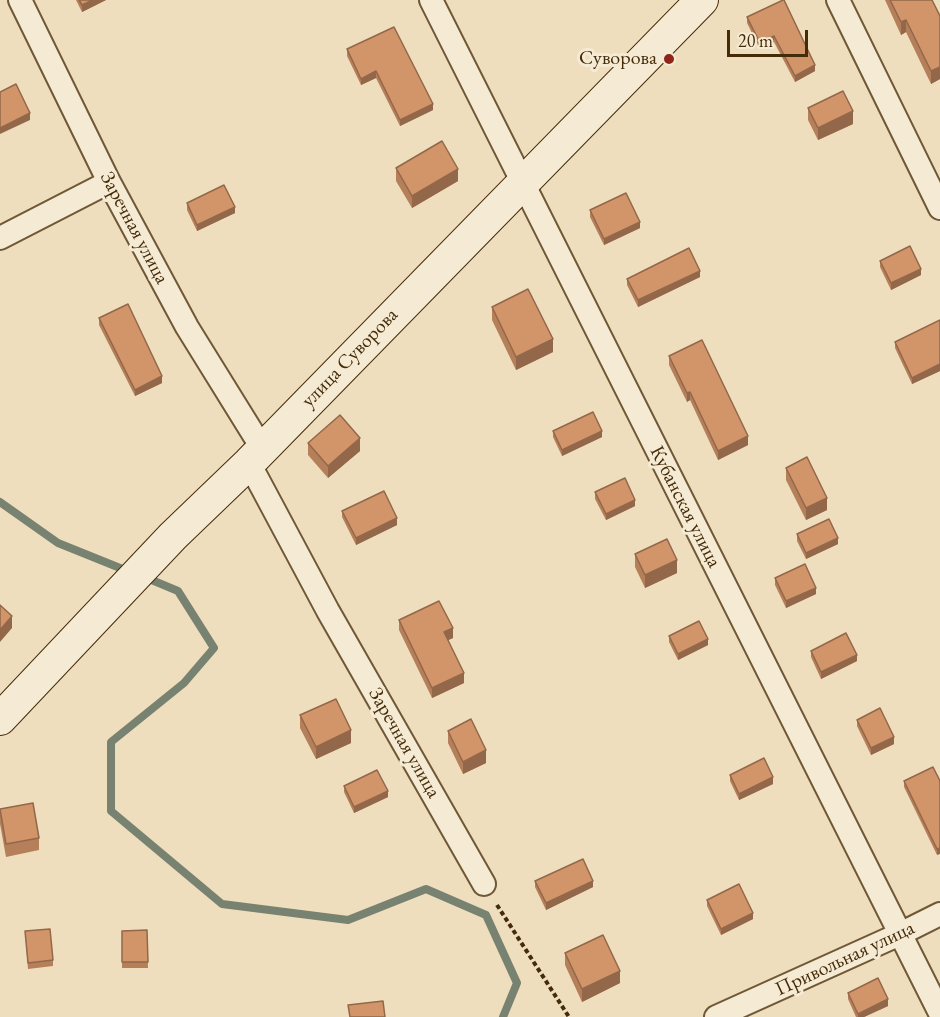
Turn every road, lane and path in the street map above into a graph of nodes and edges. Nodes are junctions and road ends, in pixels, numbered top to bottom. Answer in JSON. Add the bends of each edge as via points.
{"nodes":[{"id":1,"x":20,"y":0,"type":"edge"},
{"id":2,"x":431,"y":0,"type":"edge"},
{"id":3,"x":702,"y":0,"type":"edge"},
{"id":4,"x":838,"y":0,"type":"edge"},
{"id":5,"x":109,"y":182,"type":"junction"},
{"id":6,"x":522,"y":182,"type":"junction"},
{"id":7,"x":940,"y":208,"type":"edge"},
{"id":8,"x":0,"y":238,"type":"edge"},
{"id":9,"x":255,"y":456,"type":"junction"},
{"id":10,"x":0,"y":719,"type":"edge"},
{"id":11,"x":484,"y":884,"type":"joint"},
{"id":12,"x":940,"y":915,"type":"edge"},
{"id":13,"x":900,"y":934,"type":"junction"},
{"id":14,"x":940,"y":1013,"type":"edge"},
{"id":15,"x":568,"y":1017,"type":"edge"},
{"id":16,"x":716,"y":1017,"type":"edge"}],
"edges":[{"from":1,"to":5,"type":"street","name":"Заречная улица"},
{"from":2,"to":6,"type":"street","name":"Кубанская улица"},
{"from":3,"to":6,"type":"street","name":"улица Суворова"},
{"from":4,"to":7,"type":"street"},
{"from":5,"to":8,"type":"street"},
{"from":5,"to":9,"type":"street","name":"Заречная улица"},
{"from":6,"to":9,"type":"street","name":"улица Суворова"},
{"from":6,"to":13,"type":"street","name":"Кубанская улица"},
{"from":9,"to":10,"type":"street","name":"улица Суворова"},
{"from":9,"to":11,"type":"street","name":"Заречная улица","via":[[328,611]]},
{"from":11,"to":15,"type":"path"},
{"from":12,"to":13,"type":"street","name":"Привольная улица"},
{"from":13,"to":14,"type":"street","name":"Кубанская улица"},
{"from":13,"to":16,"type":"street","name":"Привольная улица"}]}
